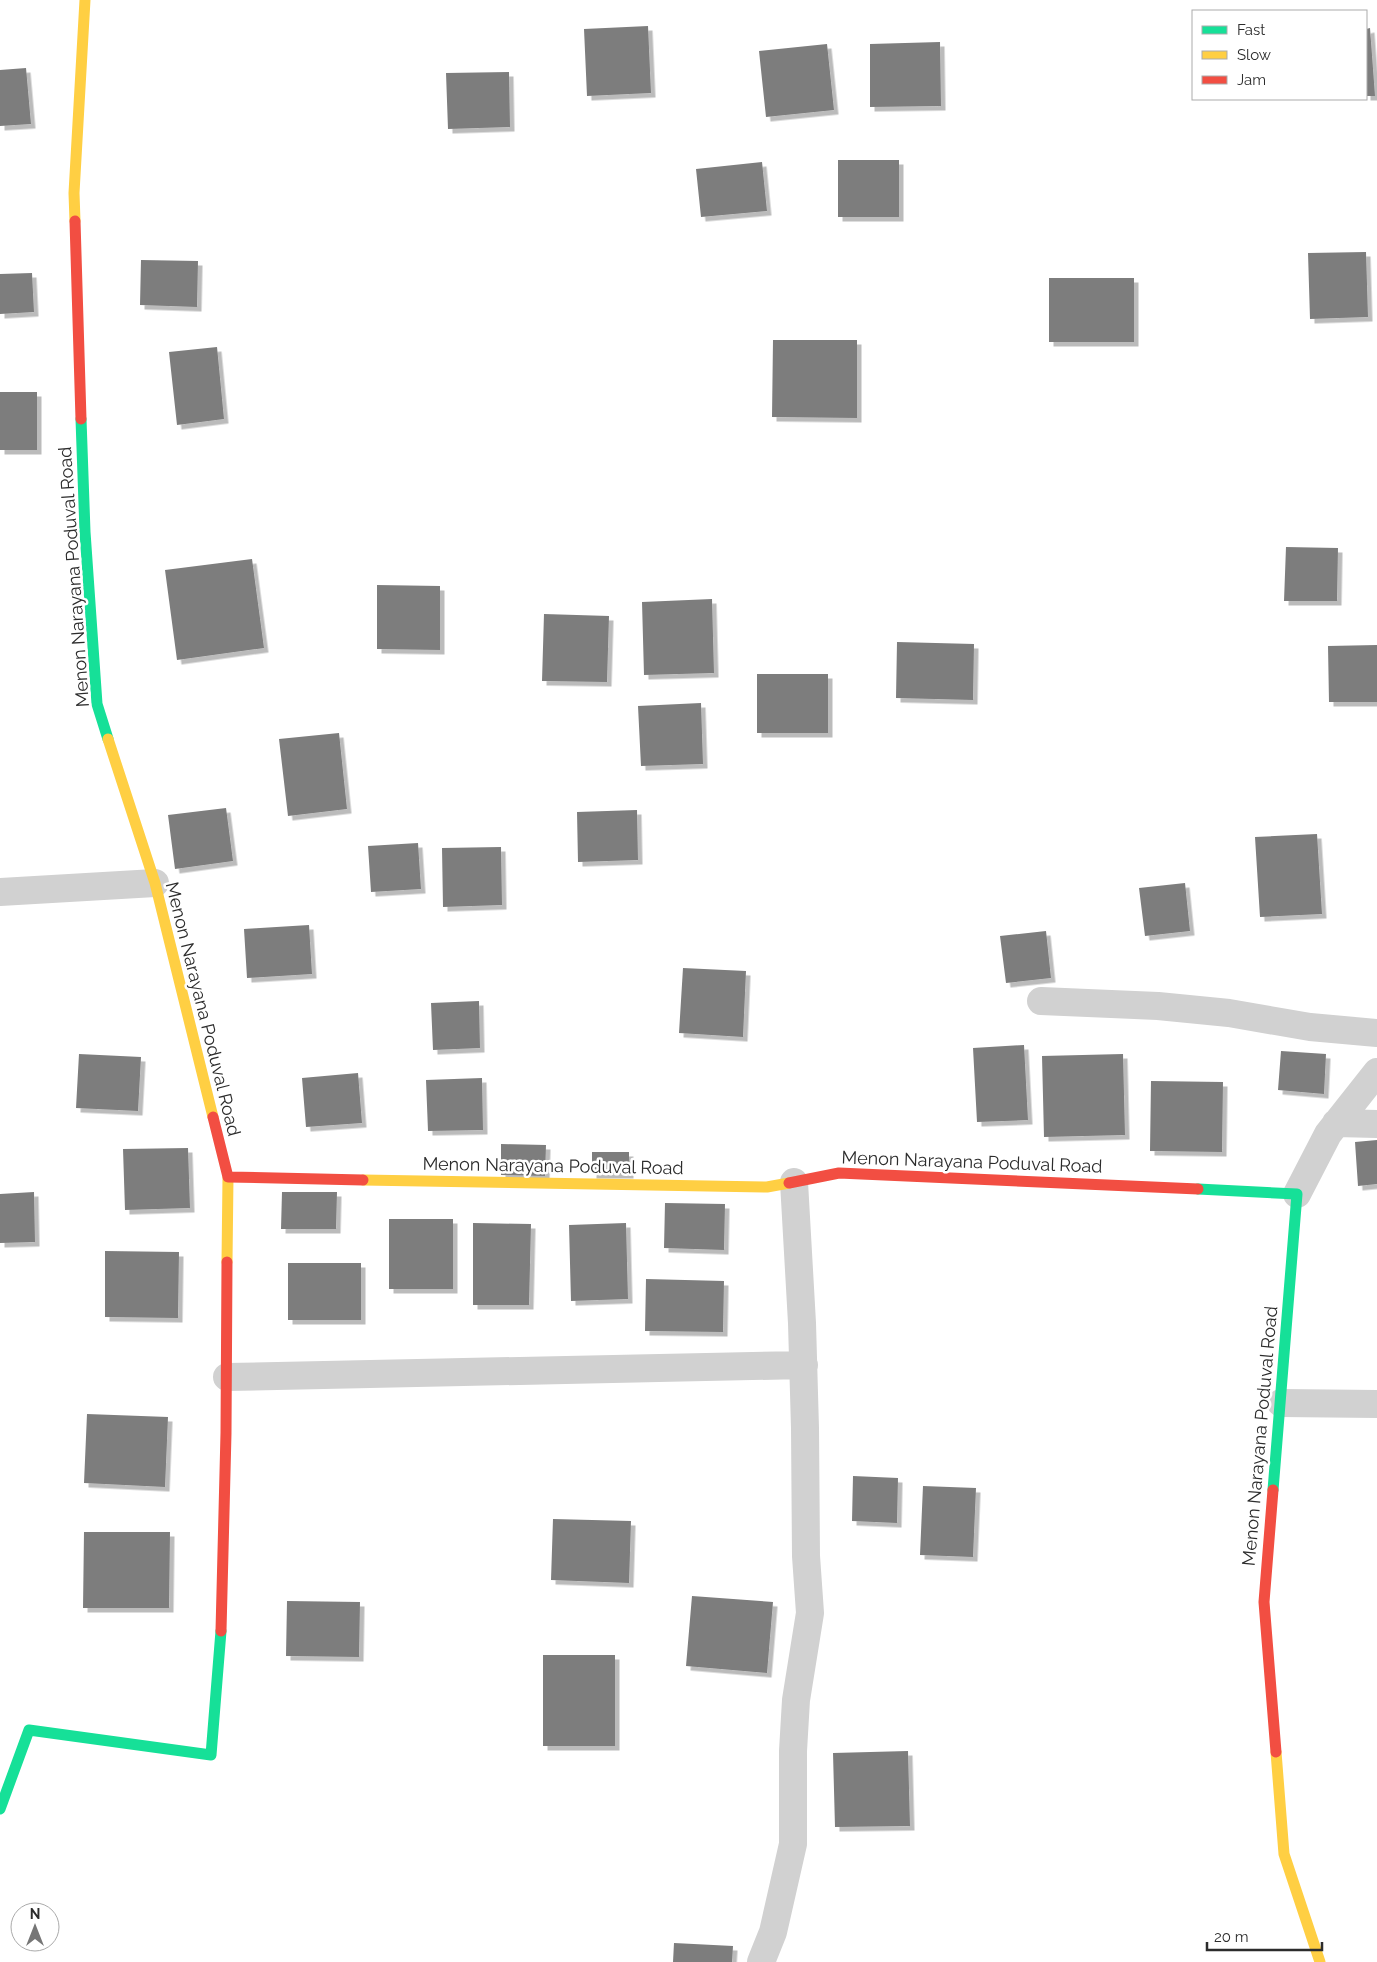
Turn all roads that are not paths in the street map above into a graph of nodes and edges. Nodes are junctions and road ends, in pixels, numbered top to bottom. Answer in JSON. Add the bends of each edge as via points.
{"nodes":[{"id":1,"x":85,"y":0,"type":"edge"},
{"id":2,"x":155,"y":883,"type":"junction"},
{"id":3,"x":0,"y":892,"type":"edge"},
{"id":4,"x":1040,"y":1000,"type":"dead end"},
{"id":5,"x":1377,"y":1033,"type":"edge"},
{"id":6,"x":1377,"y":1072,"type":"edge"},
{"id":7,"x":1336,"y":1123,"type":"junction"},
{"id":8,"x":1377,"y":1124,"type":"edge"},
{"id":9,"x":228,"y":1177,"type":"junction"},
{"id":10,"x":794,"y":1182,"type":"junction"},
{"id":11,"x":1297,"y":1194,"type":"junction"},
{"id":12,"x":804,"y":1366,"type":"junction"},
{"id":13,"x":227,"y":1377,"type":"junction"},
{"id":14,"x":1281,"y":1403,"type":"junction"},
{"id":15,"x":1377,"y":1404,"type":"edge"},
{"id":16,"x":0,"y":1809,"type":"edge"},
{"id":17,"x":761,"y":1962,"type":"edge"},
{"id":18,"x":1320,"y":1962,"type":"edge"}],
"edges":[{"from":1,"to":2,"type":"street","name":"Menon Narayana Poduval Road","via":[[74,193],[85,532],[97,704]]},
{"from":2,"to":3,"type":"street"},
{"from":2,"to":9,"type":"street","name":"Menon Narayana Poduval Road"},
{"from":4,"to":5,"type":"street","via":[[1203,1010],[1310,1027]]},
{"from":6,"to":7,"type":"street"},
{"from":7,"to":8,"type":"street"},
{"from":7,"to":11,"type":"street"},
{"from":9,"to":10,"type":"street","name":"Menon Narayana Poduval Road","via":[[767,1187]]},
{"from":9,"to":13,"type":"street"},
{"from":10,"to":11,"type":"street","name":"Menon Narayana Poduval Road","via":[[839,1173]]},
{"from":10,"to":12,"type":"street"},
{"from":11,"to":14,"type":"street","name":"Menon Narayana Poduval Road"},
{"from":12,"to":13,"type":"street"},
{"from":12,"to":17,"type":"street","via":[[806,1556],[810,1613],[796,1700],[793,1844],[773,1932]]},
{"from":13,"to":16,"type":"street","via":[[221,1634],[211,1755],[29,1730]]},
{"from":14,"to":15,"type":"street"},
{"from":14,"to":18,"type":"street","name":"Menon Narayana Poduval Road","via":[[1264,1602],[1284,1854]]}]}
